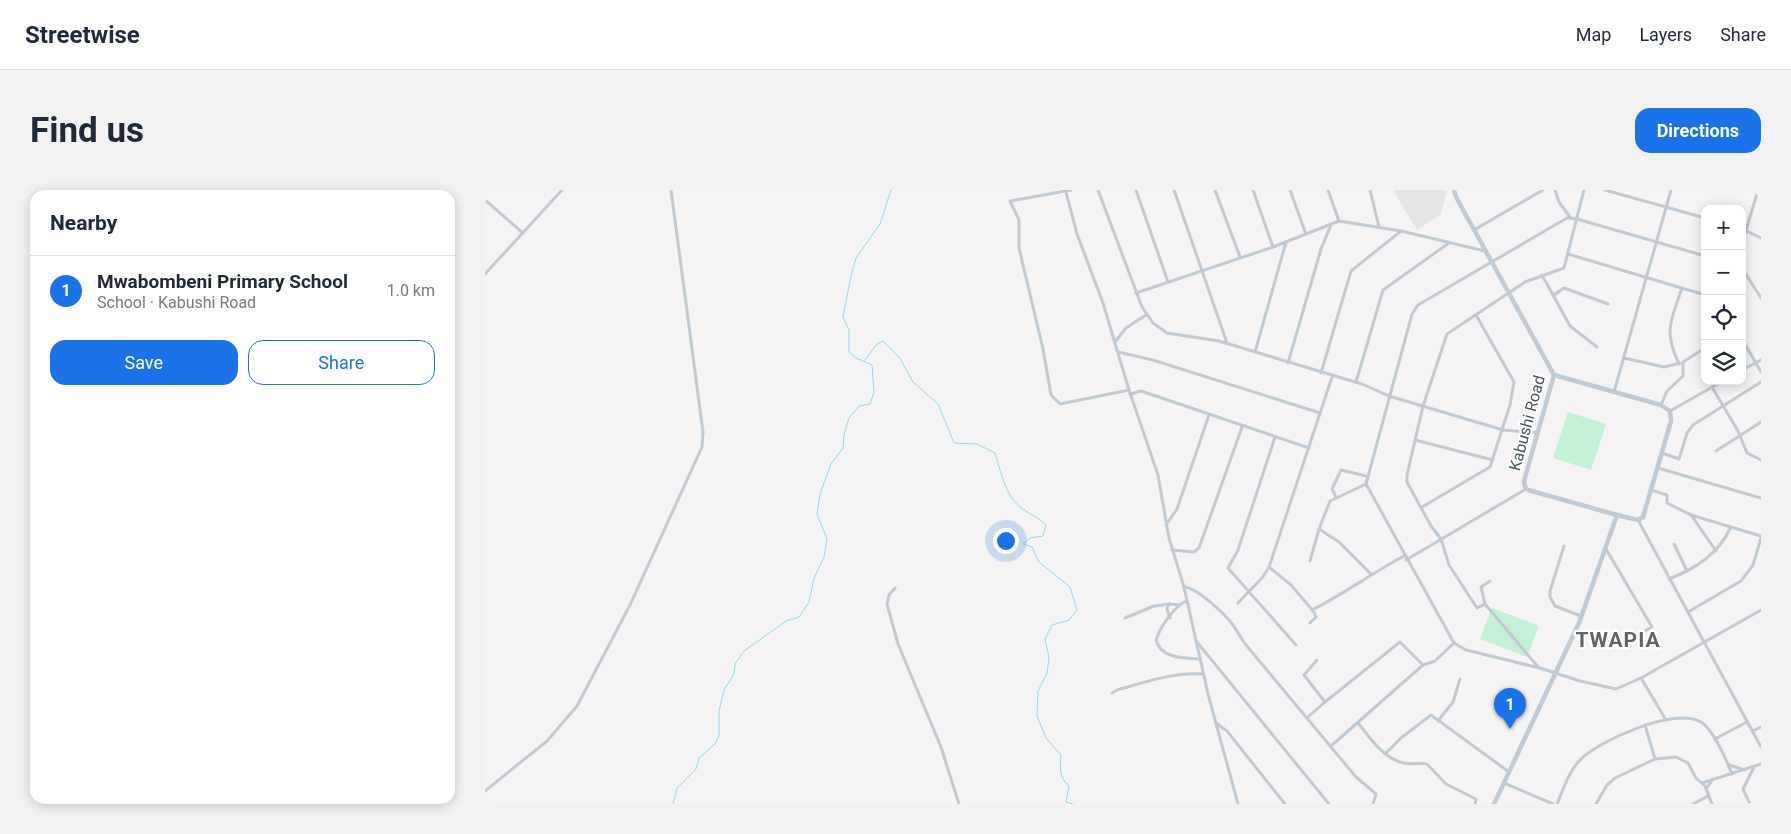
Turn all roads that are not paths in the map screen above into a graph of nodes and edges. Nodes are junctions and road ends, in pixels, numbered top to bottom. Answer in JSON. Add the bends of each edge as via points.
{"nodes":[{"id":1,"x":671,"y":190,"type":"edge"},
{"id":2,"x":1071,"y":190,"type":"edge"},
{"id":3,"x":1098,"y":190,"type":"edge"},
{"id":4,"x":1136,"y":190,"type":"edge"},
{"id":5,"x":1174,"y":190,"type":"edge"},
{"id":6,"x":1215,"y":190,"type":"edge"},
{"id":7,"x":1253,"y":190,"type":"edge"},
{"id":8,"x":1290,"y":190,"type":"edge"},
{"id":9,"x":1328,"y":190,"type":"edge"},
{"id":10,"x":1369,"y":190,"type":"edge"},
{"id":11,"x":1454,"y":190,"type":"edge"},
{"id":12,"x":1543,"y":190,"type":"edge"},
{"id":13,"x":1555,"y":190,"type":"edge"},
{"id":14,"x":1584,"y":190,"type":"edge"},
{"id":15,"x":1605,"y":190,"type":"edge"},
{"id":16,"x":1671,"y":190,"type":"edge"},
{"id":17,"x":1758,"y":190,"type":"edge"},
{"id":18,"x":560,"y":191,"type":"edge"},
{"id":19,"x":1066,"y":192,"type":"junction"},
{"id":20,"x":485,"y":200,"type":"edge"},
{"id":21,"x":1666,"y":207,"type":"junction"},
{"id":22,"x":1701,"y":217,"type":"edge"},
{"id":23,"x":1570,"y":218,"type":"junction"},
{"id":24,"x":1577,"y":219,"type":"junction"},
{"id":25,"x":1339,"y":221,"type":"junction"},
{"id":26,"x":1331,"y":224,"type":"junction"},
{"id":27,"x":1746,"y":224,"type":"edge"},
{"id":28,"x":1379,"y":227,"type":"junction"},
{"id":29,"x":1474,"y":230,"type":"junction"},
{"id":30,"x":1401,"y":231,"type":"junction"},
{"id":31,"x":1746,"y":231,"type":"edge"},
{"id":32,"x":523,"y":233,"type":"junction"},
{"id":33,"x":1306,"y":234,"type":"junction"},
{"id":34,"x":1761,"y":238,"type":"edge"},
{"id":35,"x":1287,"y":242,"type":"junction"},
{"id":36,"x":1657,"y":242,"type":"junction"},
{"id":37,"x":1450,"y":243,"type":"junction"},
{"id":38,"x":1273,"y":247,"type":"junction"},
{"id":39,"x":1485,"y":251,"type":"junction"},
{"id":40,"x":1568,"y":254,"type":"junction"},
{"id":41,"x":1701,"y":255,"type":"edge"},
{"id":42,"x":1240,"y":257,"type":"junction"},
{"id":43,"x":1491,"y":261,"type":"junction"},
{"id":44,"x":1201,"y":270,"type":"junction"},
{"id":45,"x":485,"y":274,"type":"edge"},
{"id":46,"x":1746,"y":274,"type":"edge"},
{"id":47,"x":1542,"y":275,"type":"junction"},
{"id":48,"x":1647,"y":277,"type":"junction"},
{"id":49,"x":1168,"y":282,"type":"junction"},
{"id":50,"x":1682,"y":288,"type":"junction"},
{"id":51,"x":1509,"y":292,"type":"junction"},
{"id":52,"x":1136,"y":293,"type":"junction"},
{"id":53,"x":1701,"y":294,"type":"edge"},
{"id":54,"x":1554,"y":295,"type":"junction"},
{"id":55,"x":1761,"y":298,"type":"edge"},
{"id":56,"x":1608,"y":304,"type":"dead end"},
{"id":57,"x":1146,"y":315,"type":"junction"},
{"id":58,"x":1476,"y":316,"type":"junction"},
{"id":59,"x":1743,"y":340,"type":"edge"},
{"id":60,"x":1115,"y":342,"type":"junction"},
{"id":61,"x":1228,"y":344,"type":"junction"},
{"id":62,"x":1597,"y":347,"type":"dead end"},
{"id":63,"x":1701,"y":350,"type":"edge"},
{"id":64,"x":1118,"y":352,"type":"junction"},
{"id":65,"x":1255,"y":352,"type":"junction"},
{"id":66,"x":1624,"y":358,"type":"junction"},
{"id":67,"x":1761,"y":360,"type":"edge"},
{"id":68,"x":1756,"y":362,"type":"junction"},
{"id":69,"x":1288,"y":363,"type":"junction"},
{"id":70,"x":1681,"y":363,"type":"junction"},
{"id":71,"x":1746,"y":368,"type":"edge"},
{"id":72,"x":1761,"y":372,"type":"edge"},
{"id":73,"x":1321,"y":373,"type":"junction"},
{"id":74,"x":1555,"y":375,"type":"junction"},
{"id":75,"x":1332,"y":377,"type":"junction"},
{"id":76,"x":1356,"y":382,"type":"junction"},
{"id":77,"x":1761,"y":382,"type":"edge"},
{"id":78,"x":1716,"y":385,"type":"edge"},
{"id":79,"x":1712,"y":387,"type":"junction"},
{"id":80,"x":1129,"y":392,"type":"junction"},
{"id":81,"x":1615,"y":392,"type":"junction"},
{"id":82,"x":1389,"y":396,"type":"junction"},
{"id":83,"x":1723,"y":405,"type":"junction"},
{"id":84,"x":1423,"y":406,"type":"junction"},
{"id":85,"x":1661,"y":406,"type":"junction"},
{"id":86,"x":1670,"y":411,"type":"junction"},
{"id":87,"x":1321,"y":413,"type":"junction"},
{"id":88,"x":1209,"y":416,"type":"junction"},
{"id":89,"x":1761,"y":422,"type":"edge"},
{"id":90,"x":1242,"y":426,"type":"junction"},
{"id":91,"x":1503,"y":430,"type":"junction"},
{"id":92,"x":1538,"y":433,"type":"junction"},
{"id":93,"x":1739,"y":435,"type":"junction"},
{"id":94,"x":1275,"y":437,"type":"junction"},
{"id":95,"x":1415,"y":440,"type":"junction"},
{"id":96,"x":1309,"y":448,"type":"junction"},
{"id":97,"x":1662,"y":452,"type":"junction"},
{"id":98,"x":1716,"y":452,"type":"dead end"},
{"id":99,"x":1493,"y":460,"type":"junction"},
{"id":100,"x":1761,"y":460,"type":"edge"},
{"id":101,"x":1658,"y":468,"type":"junction"},
{"id":102,"x":1366,"y":476,"type":"junction"},
{"id":103,"x":1366,"y":484,"type":"junction"},
{"id":104,"x":1526,"y":489,"type":"junction"},
{"id":105,"x":1651,"y":490,"type":"junction"},
{"id":106,"x":1335,"y":497,"type":"junction"},
{"id":107,"x":1761,"y":498,"type":"edge"},
{"id":108,"x":1422,"y":508,"type":"junction"},
{"id":109,"x":1617,"y":515,"type":"junction"},
{"id":110,"x":1691,"y":515,"type":"junction"},
{"id":111,"x":1638,"y":520,"type":"junction"},
{"id":112,"x":1166,"y":525,"type":"junction"},
{"id":113,"x":1731,"y":527,"type":"junction"},
{"id":114,"x":1319,"y":529,"type":"junction"},
{"id":115,"x":1761,"y":537,"type":"edge"},
{"id":116,"x":1441,"y":539,"type":"junction"},
{"id":117,"x":1673,"y":544,"type":"dead end"},
{"id":118,"x":1564,"y":546,"type":"dead end"},
{"id":119,"x":1605,"y":549,"type":"junction"},
{"id":120,"x":1172,"y":550,"type":"junction"},
{"id":121,"x":1716,"y":552,"type":"junction"},
{"id":122,"x":1405,"y":558,"type":"junction"},
{"id":123,"x":1310,"y":561,"type":"dead end"},
{"id":124,"x":1269,"y":567,"type":"junction"},
{"id":125,"x":1687,"y":571,"type":"junction"},
{"id":126,"x":1371,"y":574,"type":"junction"},
{"id":127,"x":1669,"y":579,"type":"junction"},
{"id":128,"x":1490,"y":581,"type":"dead end"},
{"id":129,"x":1184,"y":587,"type":"junction"},
{"id":130,"x":895,"y":588,"type":"dead end"},
{"id":131,"x":1250,"y":591,"type":"junction"},
{"id":132,"x":1186,"y":602,"type":"junction"},
{"id":133,"x":1238,"y":603,"type":"dead end"},
{"id":134,"x":1169,"y":604,"type":"junction"},
{"id":135,"x":1485,"y":604,"type":"junction"},
{"id":136,"x":1179,"y":605,"type":"junction"},
{"id":137,"x":1312,"y":610,"type":"junction"},
{"id":138,"x":1761,"y":610,"type":"edge"},
{"id":139,"x":1688,"y":612,"type":"junction"},
{"id":140,"x":1581,"y":616,"type":"junction"},
{"id":141,"x":1125,"y":618,"type":"dead end"},
{"id":142,"x":1170,"y":618,"type":"junction"},
{"id":143,"x":1311,"y":623,"type":"dead end"},
{"id":144,"x":1575,"y":631,"type":"junction"},
{"id":145,"x":1196,"y":642,"type":"junction"},
{"id":146,"x":1705,"y":642,"type":"junction"},
{"id":147,"x":1454,"y":643,"type":"junction"},
{"id":148,"x":1296,"y":645,"type":"dead end"},
{"id":149,"x":1200,"y":659,"type":"junction"},
{"id":150,"x":1317,"y":660,"type":"dead end"},
{"id":151,"x":1423,"y":665,"type":"junction"},
{"id":152,"x":1539,"y":668,"type":"junction"},
{"id":153,"x":1555,"y":673,"type":"junction"},
{"id":154,"x":1203,"y":674,"type":"junction"},
{"id":155,"x":1641,"y":678,"type":"junction"},
{"id":156,"x":1460,"y":679,"type":"dead end"},
{"id":157,"x":1112,"y":693,"type":"dead end"},
{"id":158,"x":1325,"y":702,"type":"junction"},
{"id":159,"x":1308,"y":718,"type":"junction"},
{"id":160,"x":1666,"y":720,"type":"junction"},
{"id":161,"x":1438,"y":721,"type":"junction"},
{"id":162,"x":1747,"y":722,"type":"junction"},
{"id":163,"x":1216,"y":723,"type":"junction"},
{"id":164,"x":1358,"y":723,"type":"junction"},
{"id":165,"x":1645,"y":725,"type":"junction"},
{"id":166,"x":1761,"y":727,"type":"edge"},
{"id":167,"x":1752,"y":731,"type":"junction"},
{"id":168,"x":1715,"y":739,"type":"junction"},
{"id":169,"x":1331,"y":746,"type":"junction"},
{"id":170,"x":1761,"y":747,"type":"edge"},
{"id":171,"x":1385,"y":754,"type":"junction"},
{"id":172,"x":1655,"y":759,"type":"junction"},
{"id":173,"x":1761,"y":764,"type":"edge"},
{"id":174,"x":1729,"y":765,"type":"junction"},
{"id":175,"x":1754,"y":767,"type":"junction"},
{"id":176,"x":1746,"y":770,"type":"junction"},
{"id":177,"x":1509,"y":772,"type":"junction"},
{"id":178,"x":1732,"y":774,"type":"junction"},
{"id":179,"x":1713,"y":778,"type":"junction"},
{"id":180,"x":1504,"y":783,"type":"junction"},
{"id":181,"x":1702,"y":783,"type":"junction"},
{"id":182,"x":1706,"y":789,"type":"junction"},
{"id":183,"x":485,"y":791,"type":"edge"},
{"id":184,"x":1708,"y":796,"type":"junction"},
{"id":185,"x":959,"y":804,"type":"edge"},
{"id":186,"x":1238,"y":804,"type":"edge"},
{"id":187,"x":1285,"y":804,"type":"edge"},
{"id":188,"x":1329,"y":804,"type":"edge"},
{"id":189,"x":1373,"y":804,"type":"edge"},
{"id":190,"x":1475,"y":804,"type":"edge"},
{"id":191,"x":1494,"y":804,"type":"edge"},
{"id":192,"x":1555,"y":804,"type":"edge"},
{"id":193,"x":1596,"y":804,"type":"edge"},
{"id":194,"x":1693,"y":804,"type":"edge"},
{"id":195,"x":1712,"y":804,"type":"edge"},
{"id":196,"x":1750,"y":804,"type":"edge"}],
"edges":[{"from":1,"to":183,"type":"street","via":[[703,432],[702,447],[630,605],[577,706],[547,741]]},
{"from":2,"to":19,"type":"street"},
{"from":3,"to":52,"type":"street"},
{"from":4,"to":49,"type":"street"},
{"from":5,"to":44,"type":"street"},
{"from":6,"to":42,"type":"street"},
{"from":7,"to":38,"type":"street"},
{"from":8,"to":33,"type":"street"},
{"from":9,"to":25,"type":"street"},
{"from":10,"to":28,"type":"street"},
{"from":11,"to":29,"type":"main road","name":"Kabushi Road"},
{"from":12,"to":29,"type":"street"},
{"from":13,"to":23,"type":"street"},
{"from":14,"to":24,"type":"street"},
{"from":15,"to":21,"type":"street"},
{"from":16,"to":21,"type":"street"},
{"from":17,"to":27,"type":"street"},
{"from":18,"to":32,"type":"street"},
{"from":19,"to":60,"type":"street","via":[[1077,234]]},
{"from":19,"to":80,"type":"street","via":[[1009,201],[1019,220],[1019,248],[1051,394],[1060,404]]},
{"from":20,"to":32,"type":"street"},
{"from":21,"to":22,"type":"street"},
{"from":21,"to":36,"type":"street"},
{"from":23,"to":24,"type":"street"},
{"from":23,"to":43,"type":"street"},
{"from":24,"to":36,"type":"street"},
{"from":24,"to":40,"type":"street"},
{"from":25,"to":26,"type":"street"},
{"from":25,"to":28,"type":"street"},
{"from":26,"to":33,"type":"street"},
{"from":26,"to":69,"type":"street"},
{"from":28,"to":30,"type":"street"},
{"from":29,"to":39,"type":"main road","name":"Kabushi Road"},
{"from":30,"to":37,"type":"street"},
{"from":30,"to":73,"type":"street","via":[[1351,271]]},
{"from":31,"to":34,"type":"street"},
{"from":32,"to":45,"type":"street"},
{"from":33,"to":35,"type":"street"},
{"from":35,"to":38,"type":"street"},
{"from":35,"to":65,"type":"street"},
{"from":36,"to":41,"type":"street"},
{"from":36,"to":48,"type":"street"},
{"from":37,"to":39,"type":"street"},
{"from":37,"to":76,"type":"street","via":[[1383,290]]},
{"from":38,"to":42,"type":"street"},
{"from":39,"to":43,"type":"main road","name":"Kabushi Road"},
{"from":40,"to":47,"type":"street","via":[[1564,268]]},
{"from":40,"to":48,"type":"street"},
{"from":42,"to":44,"type":"street"},
{"from":43,"to":51,"type":"main road","name":"Kabushi Road"},
{"from":43,"to":82,"type":"street","via":[[1416,307],[1411,314]]},
{"from":44,"to":49,"type":"street"},
{"from":44,"to":61,"type":"street"},
{"from":46,"to":55,"type":"street"},
{"from":47,"to":51,"type":"street"},
{"from":47,"to":54,"type":"street"},
{"from":48,"to":50,"type":"street"},
{"from":48,"to":66,"type":"street"},
{"from":49,"to":52,"type":"street"},
{"from":50,"to":53,"type":"street"},
{"from":50,"to":70,"type":"street","via":[[1669,330],[1669,340]]},
{"from":51,"to":58,"type":"street"},
{"from":51,"to":74,"type":"main road","name":"Kabushi Road"},
{"from":52,"to":57,"type":"street"},
{"from":54,"to":56,"type":"street","via":[[1564,288]]},
{"from":54,"to":62,"type":"street","via":[[1570,326]]},
{"from":57,"to":60,"type":"street","via":[[1126,328]]},
{"from":57,"to":61,"type":"street","via":[[1167,333]]},
{"from":58,"to":84,"type":"street","via":[[1447,334]]},
{"from":58,"to":91,"type":"street","via":[[1514,382]]},
{"from":59,"to":68,"type":"street"},
{"from":60,"to":64,"type":"street"},
{"from":61,"to":65,"type":"street"},
{"from":63,"to":70,"type":"street"},
{"from":64,"to":80,"type":"street"},
{"from":64,"to":87,"type":"street"},
{"from":65,"to":69,"type":"street"},
{"from":66,"to":70,"type":"street","via":[[1664,367]]},
{"from":66,"to":81,"type":"street"},
{"from":67,"to":68,"type":"street"},
{"from":68,"to":71,"type":"street"},
{"from":68,"to":72,"type":"street"},
{"from":69,"to":73,"type":"street"},
{"from":70,"to":85,"type":"street","via":[[1683,376],[1667,391]]},
{"from":73,"to":75,"type":"street"},
{"from":74,"to":81,"type":"main road"},
{"from":74,"to":92,"type":"main road","name":"Kabushi Road"},
{"from":75,"to":76,"type":"street"},
{"from":75,"to":87,"type":"street"},
{"from":76,"to":82,"type":"street"},
{"from":77,"to":83,"type":"street"},
{"from":78,"to":79,"type":"street"},
{"from":79,"to":83,"type":"street"},
{"from":79,"to":86,"type":"street"},
{"from":80,"to":88,"type":"street","via":[[1141,391]]},
{"from":80,"to":112,"type":"street","via":[[1157,475]]},
{"from":81,"to":85,"type":"main road"},
{"from":82,"to":84,"type":"street"},
{"from":82,"to":102,"type":"street"},
{"from":83,"to":93,"type":"street"},
{"from":83,"to":97,"type":"street","via":[[1693,424],[1679,459]]},
{"from":84,"to":91,"type":"street"},
{"from":84,"to":95,"type":"street"},
{"from":85,"to":86,"type":"main road"},
{"from":86,"to":97,"type":"main road","via":[[1672,418]]},
{"from":87,"to":96,"type":"street"},
{"from":88,"to":90,"type":"street"},
{"from":88,"to":112,"type":"street","via":[[1177,509]]},
{"from":89,"to":93,"type":"street"},
{"from":90,"to":94,"type":"street"},
{"from":90,"to":120,"type":"street","via":[[1199,548],[1194,552]]},
{"from":91,"to":92,"type":"street"},
{"from":91,"to":99,"type":"street"},
{"from":92,"to":104,"type":"main road","name":"Kabushi Road","via":[[1524,481]]},
{"from":93,"to":98,"type":"street"},
{"from":93,"to":100,"type":"street","via":[[1747,453]]},
{"from":94,"to":96,"type":"street"},
{"from":94,"to":131,"type":"street","via":[[1238,550],[1228,568]]},
{"from":95,"to":99,"type":"street"},
{"from":95,"to":108,"type":"street","via":[[1406,479]]},
{"from":96,"to":124,"type":"street"},
{"from":97,"to":101,"type":"main road"},
{"from":99,"to":108,"type":"street","via":[[1476,476]]},
{"from":101,"to":105,"type":"main road"},
{"from":101,"to":107,"type":"street"},
{"from":102,"to":103,"type":"street"},
{"from":102,"to":106,"type":"street","via":[[1341,470],[1332,489]]},
{"from":103,"to":106,"type":"street"},
{"from":103,"to":122,"type":"street"},
{"from":104,"to":109,"type":"main road","name":"Kabushi Road"},
{"from":104,"to":116,"type":"street"},
{"from":105,"to":110,"type":"street","via":[[1667,495],[1667,503]]},
{"from":105,"to":111,"type":"main road","via":[[1643,516]]},
{"from":106,"to":114,"type":"street"},
{"from":108,"to":116,"type":"street"},
{"from":109,"to":111,"type":"main road","name":"Kabushi Road"},
{"from":109,"to":119,"type":"main road"},
{"from":110,"to":113,"type":"street"},
{"from":110,"to":121,"type":"street"},
{"from":111,"to":127,"type":"street"},
{"from":112,"to":120,"type":"street"},
{"from":113,"to":115,"type":"street"},
{"from":113,"to":121,"type":"street"},
{"from":114,"to":123,"type":"street"},
{"from":114,"to":126,"type":"street","via":[[1339,542]]},
{"from":115,"to":139,"type":"street","via":[[1748,574]]},
{"from":116,"to":122,"type":"street"},
{"from":116,"to":135,"type":"street","via":[[1449,565],[1476,607]]},
{"from":117,"to":125,"type":"street"},
{"from":118,"to":140,"type":"street","via":[[1550,597],[1555,606]]},
{"from":119,"to":140,"type":"main road"},
{"from":119,"to":144,"type":"street","via":[[1652,627],[1619,645]]},
{"from":120,"to":129,"type":"street"},
{"from":121,"to":125,"type":"street"},
{"from":122,"to":126,"type":"street"},
{"from":122,"to":147,"type":"street"},
{"from":124,"to":131,"type":"street"},
{"from":124,"to":137,"type":"street","via":[[1291,585]]},
{"from":125,"to":127,"type":"street"},
{"from":126,"to":137,"type":"street","via":[[1353,588]]},
{"from":127,"to":139,"type":"street"},
{"from":128,"to":135,"type":"street","via":[[1481,588]]},
{"from":129,"to":132,"type":"street"},
{"from":129,"to":159,"type":"street","via":[[1201,594],[1231,623],[1246,646]]},
{"from":130,"to":185,"type":"street","via":[[887,604],[898,644],[941,747]]},
{"from":131,"to":133,"type":"street"},
{"from":131,"to":148,"type":"street"},
{"from":132,"to":136,"type":"street"},
{"from":132,"to":145,"type":"street"},
{"from":134,"to":136,"type":"street"},
{"from":134,"to":141,"type":"street"},
{"from":134,"to":142,"type":"street"},
{"from":135,"to":152,"type":"street"},
{"from":136,"to":142,"type":"street"},
{"from":137,"to":143,"type":"street","via":[[1316,616]]},
{"from":138,"to":146,"type":"street"},
{"from":139,"to":146,"type":"street"},
{"from":140,"to":144,"type":"main road"},
{"from":142,"to":149,"type":"street","via":[[1158,632],[1157,646],[1175,657]]},
{"from":144,"to":153,"type":"main road"},
{"from":145,"to":149,"type":"street"},
{"from":145,"to":188,"type":"street"},
{"from":146,"to":155,"type":"street"},
{"from":146,"to":162,"type":"street"},
{"from":147,"to":151,"type":"street","via":[[1435,660]]},
{"from":147,"to":152,"type":"street","via":[[1466,650]]},
{"from":149,"to":154,"type":"street"},
{"from":150,"to":158,"type":"street","via":[[1304,677]]},
{"from":151,"to":158,"type":"street","via":[[1399,642]]},
{"from":151,"to":164,"type":"street"},
{"from":152,"to":153,"type":"street"},
{"from":153,"to":155,"type":"street","via":[[1607,688],[1624,687]]},
{"from":153,"to":177,"type":"main road"},
{"from":154,"to":157,"type":"street","via":[[1187,673],[1157,679]]},
{"from":154,"to":163,"type":"street"},
{"from":155,"to":160,"type":"street"},
{"from":156,"to":161,"type":"street","via":[[1453,702]]},
{"from":158,"to":159,"type":"street"},
{"from":159,"to":169,"type":"street"},
{"from":160,"to":165,"type":"street"},
{"from":160,"to":168,"type":"street","via":[[1699,720]]},
{"from":161,"to":171,"type":"street","via":[[1429,715]]},
{"from":161,"to":177,"type":"street"},
{"from":162,"to":167,"type":"street"},
{"from":162,"to":168,"type":"street"},
{"from":163,"to":186,"type":"street"},
{"from":163,"to":187,"type":"street","via":[[1227,731]]},
{"from":164,"to":169,"type":"street"},
{"from":164,"to":171,"type":"street"},
{"from":165,"to":172,"type":"street"},
{"from":165,"to":192,"type":"street","via":[[1595,749],[1579,761]]},
{"from":166,"to":167,"type":"street"},
{"from":167,"to":170,"type":"street"},
{"from":168,"to":174,"type":"street"},
{"from":169,"to":189,"type":"street","via":[[1356,777],[1376,794]]},
{"from":171,"to":190,"type":"street","via":[[1403,763],[1427,764],[1446,784],[1474,798]]},
{"from":172,"to":181,"type":"street","via":[[1683,758]]},
{"from":172,"to":193,"type":"street","via":[[1615,778]]},
{"from":173,"to":175,"type":"street"},
{"from":174,"to":176,"type":"street"},
{"from":174,"to":178,"type":"street"},
{"from":175,"to":176,"type":"street"},
{"from":175,"to":196,"type":"street","via":[[1743,789]]},
{"from":176,"to":178,"type":"street"},
{"from":177,"to":180,"type":"main road"},
{"from":178,"to":179,"type":"street"},
{"from":179,"to":181,"type":"street"},
{"from":179,"to":182,"type":"street"},
{"from":180,"to":191,"type":"main road"},
{"from":180,"to":192,"type":"street"},
{"from":181,"to":182,"type":"street"},
{"from":182,"to":184,"type":"street"},
{"from":184,"to":194,"type":"street"},
{"from":184,"to":195,"type":"street"}]}
